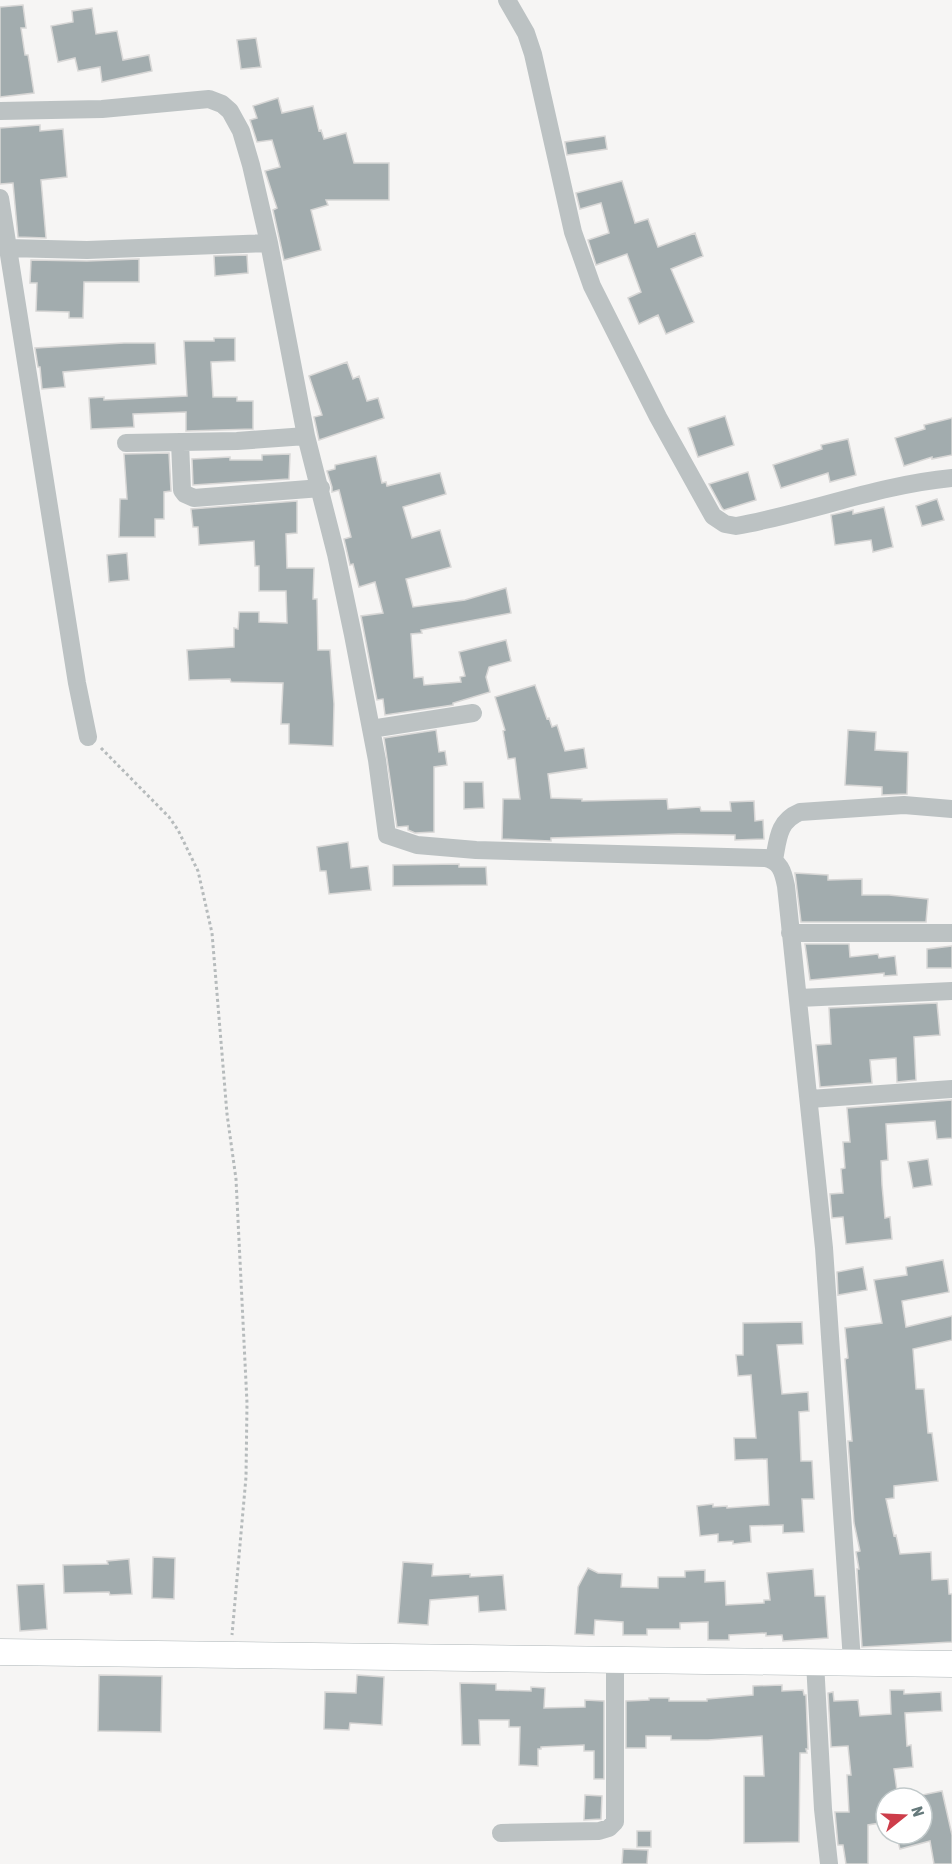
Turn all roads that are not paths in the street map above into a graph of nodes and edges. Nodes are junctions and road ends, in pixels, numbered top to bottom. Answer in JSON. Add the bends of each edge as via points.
{"nodes":[{"id":1,"x":507,"y":0,"type":"edge"},
{"id":2,"x":0,"y":111,"type":"edge"},
{"id":3,"x":0,"y":198,"type":"edge"},
{"id":4,"x":269,"y":243,"type":"junction"},
{"id":5,"x":7,"y":248,"type":"junction"},
{"id":6,"x":306,"y":436,"type":"junction"},
{"id":7,"x":180,"y":442,"type":"junction"},
{"id":8,"x":126,"y":443,"type":"dead end"},
{"id":9,"x":952,"y":477,"type":"edge"},
{"id":10,"x":321,"y":488,"type":"junction"},
{"id":11,"x":474,"y":713,"type":"dead end"},
{"id":12,"x":371,"y":729,"type":"junction"},
{"id":13,"x":88,"y":737,"type":"road end"},
{"id":14,"x":952,"y":809,"type":"edge"},
{"id":15,"x":774,"y":860,"type":"junction"},
{"id":16,"x":790,"y":933,"type":"junction"},
{"id":17,"x":952,"y":933,"type":"edge"},
{"id":18,"x":952,"y":991,"type":"edge"},
{"id":19,"x":798,"y":998,"type":"junction"},
{"id":20,"x":952,"y":1089,"type":"edge"},
{"id":21,"x":810,"y":1099,"type":"junction"},
{"id":22,"x":0,"y":1652,"type":"edge"},
{"id":23,"x":615,"y":1659,"type":"junction"},
{"id":24,"x":852,"y":1661,"type":"junction"},
{"id":25,"x":815,"y":1662,"type":"junction"},
{"id":26,"x":952,"y":1664,"type":"edge"},
{"id":27,"x":501,"y":1833,"type":"dead end"},
{"id":28,"x":829,"y":1864,"type":"edge"}],
"edges":[{"from":1,"to":9,"type":"street","via":[[533,54],[573,232],[592,286],[713,516],[736,526],[892,487]]},
{"from":2,"to":4,"type":"street","via":[[102,109],[209,99],[222,104],[241,131]]},
{"from":3,"to":5,"type":"street"},
{"from":4,"to":5,"type":"street","via":[[87,250]]},
{"from":4,"to":6,"type":"street"},
{"from":5,"to":13,"type":"street"},
{"from":6,"to":7,"type":"street"},
{"from":6,"to":10,"type":"street"},
{"from":7,"to":8,"type":"street"},
{"from":7,"to":10,"type":"street","via":[[182,490],[189,497]]},
{"from":10,"to":12,"type":"street"},
{"from":11,"to":12,"type":"street"},
{"from":12,"to":15,"type":"street","via":[[387,835],[417,845]]},
{"from":14,"to":15,"type":"street","via":[[903,805],[800,812],[783,824]]},
{"from":15,"to":16,"type":"street","via":[[783,873]]},
{"from":16,"to":17,"type":"street"},
{"from":16,"to":19,"type":"street"},
{"from":18,"to":19,"type":"street"},
{"from":19,"to":21,"type":"street"},
{"from":20,"to":21,"type":"street"},
{"from":21,"to":24,"type":"street"},
{"from":22,"to":23,"type":"main road"},
{"from":23,"to":25,"type":"main road"},
{"from":23,"to":27,"type":"street","via":[[615,1822],[599,1832]]},
{"from":24,"to":25,"type":"main road"},
{"from":24,"to":26,"type":"main road"},
{"from":25,"to":28,"type":"street"}]}
